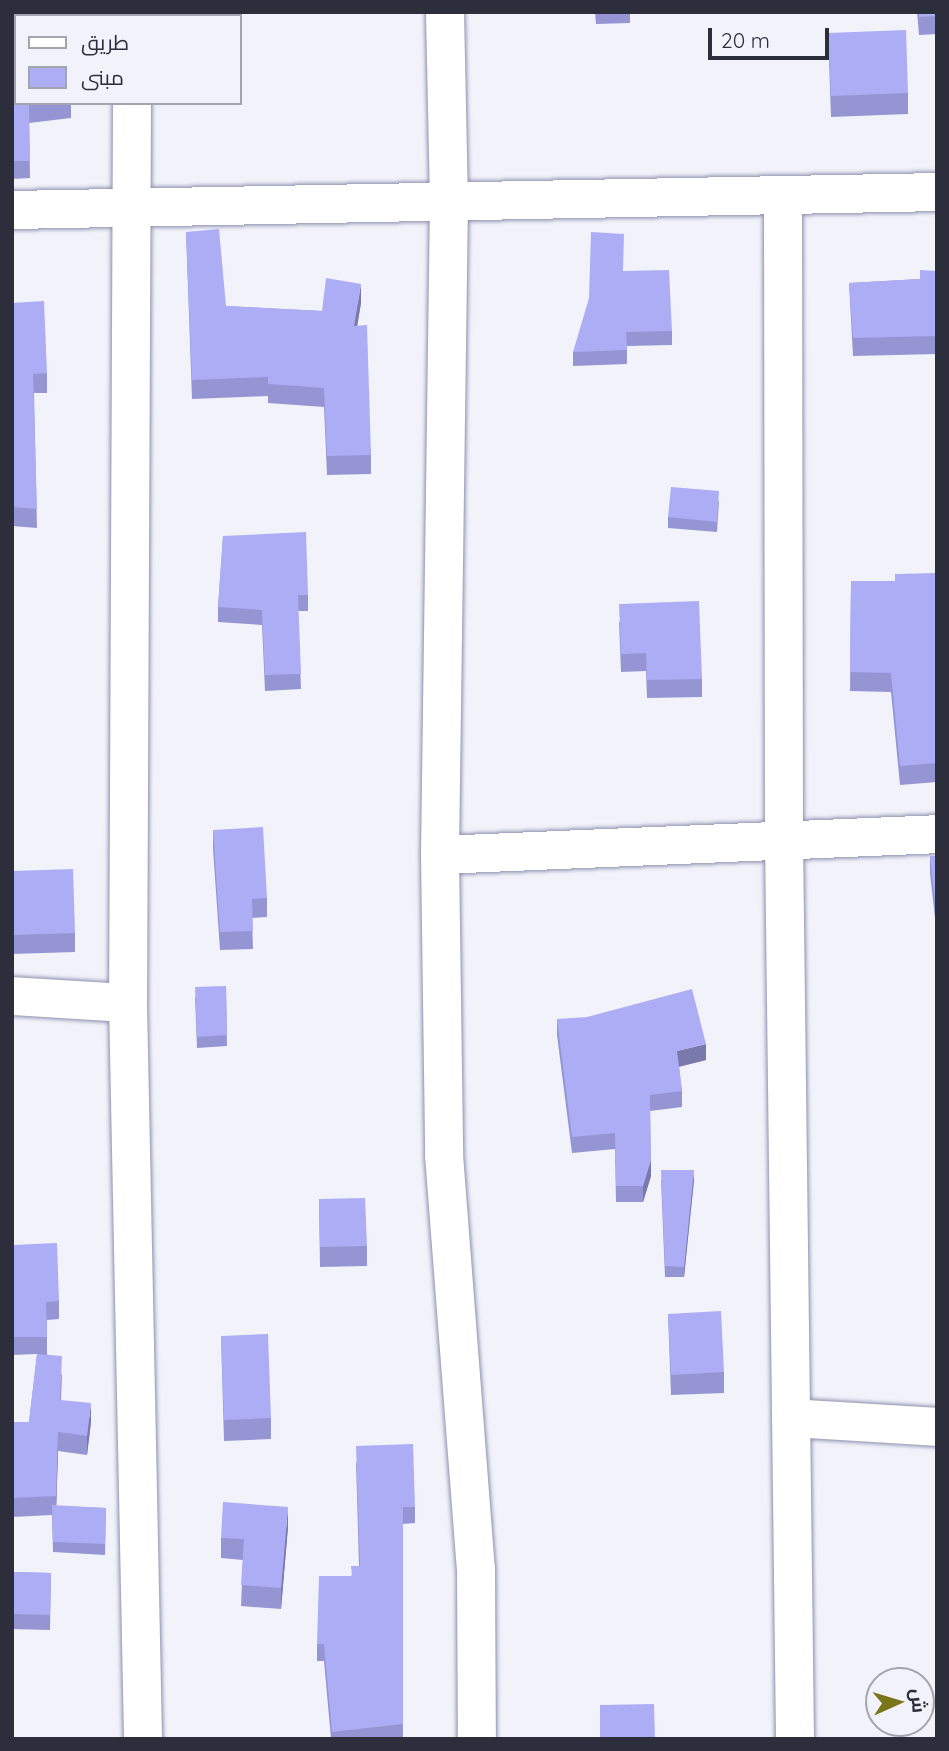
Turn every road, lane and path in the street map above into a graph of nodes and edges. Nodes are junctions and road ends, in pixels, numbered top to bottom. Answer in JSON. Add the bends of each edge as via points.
{"nodes":[{"id":1,"x":445,"y":12,"type":"edge"},
{"id":2,"x":132,"y":105,"type":"edge"},
{"id":3,"x":937,"y":192,"type":"edge"},
{"id":4,"x":783,"y":196,"type":"junction"},
{"id":5,"x":449,"y":201,"type":"junction"},
{"id":6,"x":131,"y":206,"type":"junction"},
{"id":7,"x":12,"y":210,"type":"edge"},
{"id":8,"x":937,"y":834,"type":"edge"},
{"id":9,"x":784,"y":839,"type":"junction"},
{"id":10,"x":440,"y":855,"type":"junction"},
{"id":11,"x":12,"y":996,"type":"edge"},
{"id":12,"x":128,"y":1003,"type":"junction"},
{"id":13,"x":791,"y":1418,"type":"junction"},
{"id":14,"x":937,"y":1427,"type":"edge"},
{"id":15,"x":143,"y":1739,"type":"edge"},
{"id":16,"x":477,"y":1739,"type":"edge"},
{"id":17,"x":795,"y":1739,"type":"edge"}],
"edges":[{"from":1,"to":5,"type":"street"},
{"from":2,"to":6,"type":"street"},
{"from":3,"to":4,"type":"street"},
{"from":4,"to":5,"type":"street"},
{"from":4,"to":9,"type":"street"},
{"from":5,"to":6,"type":"street"},
{"from":5,"to":10,"type":"street"},
{"from":6,"to":7,"type":"street"},
{"from":6,"to":12,"type":"street"},
{"from":8,"to":9,"type":"street"},
{"from":9,"to":10,"type":"street"},
{"from":9,"to":13,"type":"street"},
{"from":10,"to":16,"type":"street","via":[[444,1155],[475,1568]]},
{"from":11,"to":12,"type":"street"},
{"from":12,"to":15,"type":"street"},
{"from":13,"to":14,"type":"street"},
{"from":13,"to":17,"type":"street"}]}
